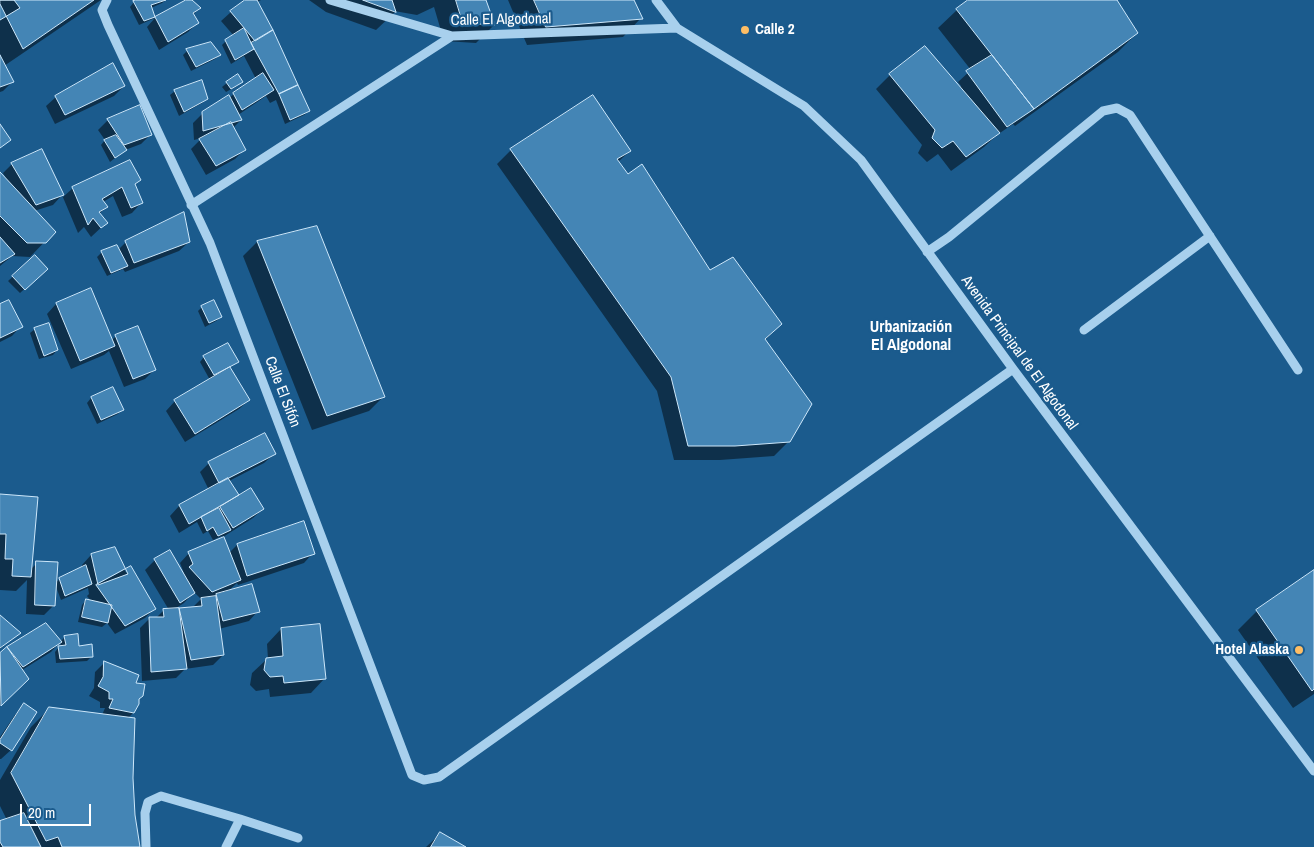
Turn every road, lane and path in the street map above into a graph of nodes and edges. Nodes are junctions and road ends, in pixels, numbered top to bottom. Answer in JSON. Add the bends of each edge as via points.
{"nodes":[{"id":1,"x":107,"y":0,"type":"edge"},
{"id":2,"x":330,"y":0,"type":"edge"},
{"id":3,"x":656,"y":0,"type":"edge"},
{"id":4,"x":678,"y":28,"type":"junction"},
{"id":5,"x":452,"y":36,"type":"junction"},
{"id":6,"x":191,"y":204,"type":"junction"},
{"id":7,"x":1210,"y":236,"type":"junction"},
{"id":8,"x":928,"y":252,"type":"junction"},
{"id":9,"x":1084,"y":330,"type":"dead end"},
{"id":10,"x":1013,"y":369,"type":"junction"},
{"id":11,"x":1298,"y":370,"type":"dead end"},
{"id":12,"x":1314,"y":771,"type":"edge"},
{"id":13,"x":240,"y":819,"type":"junction"},
{"id":14,"x":298,"y":838,"type":"dead end"},
{"id":15,"x":146,"y":847,"type":"edge"},
{"id":16,"x":226,"y":847,"type":"edge"}],
"edges":[{"from":1,"to":6,"type":"street","name":"Calle El Sifón","via":[[102,10],[108,25]]},
{"from":2,"to":5,"type":"street","name":"Calle El Algodonal"},
{"from":3,"to":4,"type":"street","name":"Avenida Principal de El Algodonal"},
{"from":4,"to":5,"type":"street","name":"Calle El Algodonal"},
{"from":4,"to":8,"type":"street","name":"Avenida Principal de El Algodonal","via":[[804,106],[861,160]]},
{"from":5,"to":6,"type":"street"},
{"from":6,"to":10,"type":"street","name":"Calle El Sifón","via":[[210,243],[412,775],[424,780],[439,777]]},
{"from":7,"to":8,"type":"street","via":[[1130,115],[1117,108],[1103,111]]},
{"from":7,"to":9,"type":"street"},
{"from":7,"to":11,"type":"street"},
{"from":8,"to":10,"type":"street","name":"Avenida Principal de El Algodonal"},
{"from":10,"to":12,"type":"street","name":"Avenida Principal de El Algodonal"},
{"from":13,"to":14,"type":"street"},
{"from":13,"to":15,"type":"street","via":[[160,796],[148,802],[145,813]]},
{"from":13,"to":16,"type":"street"}]}
